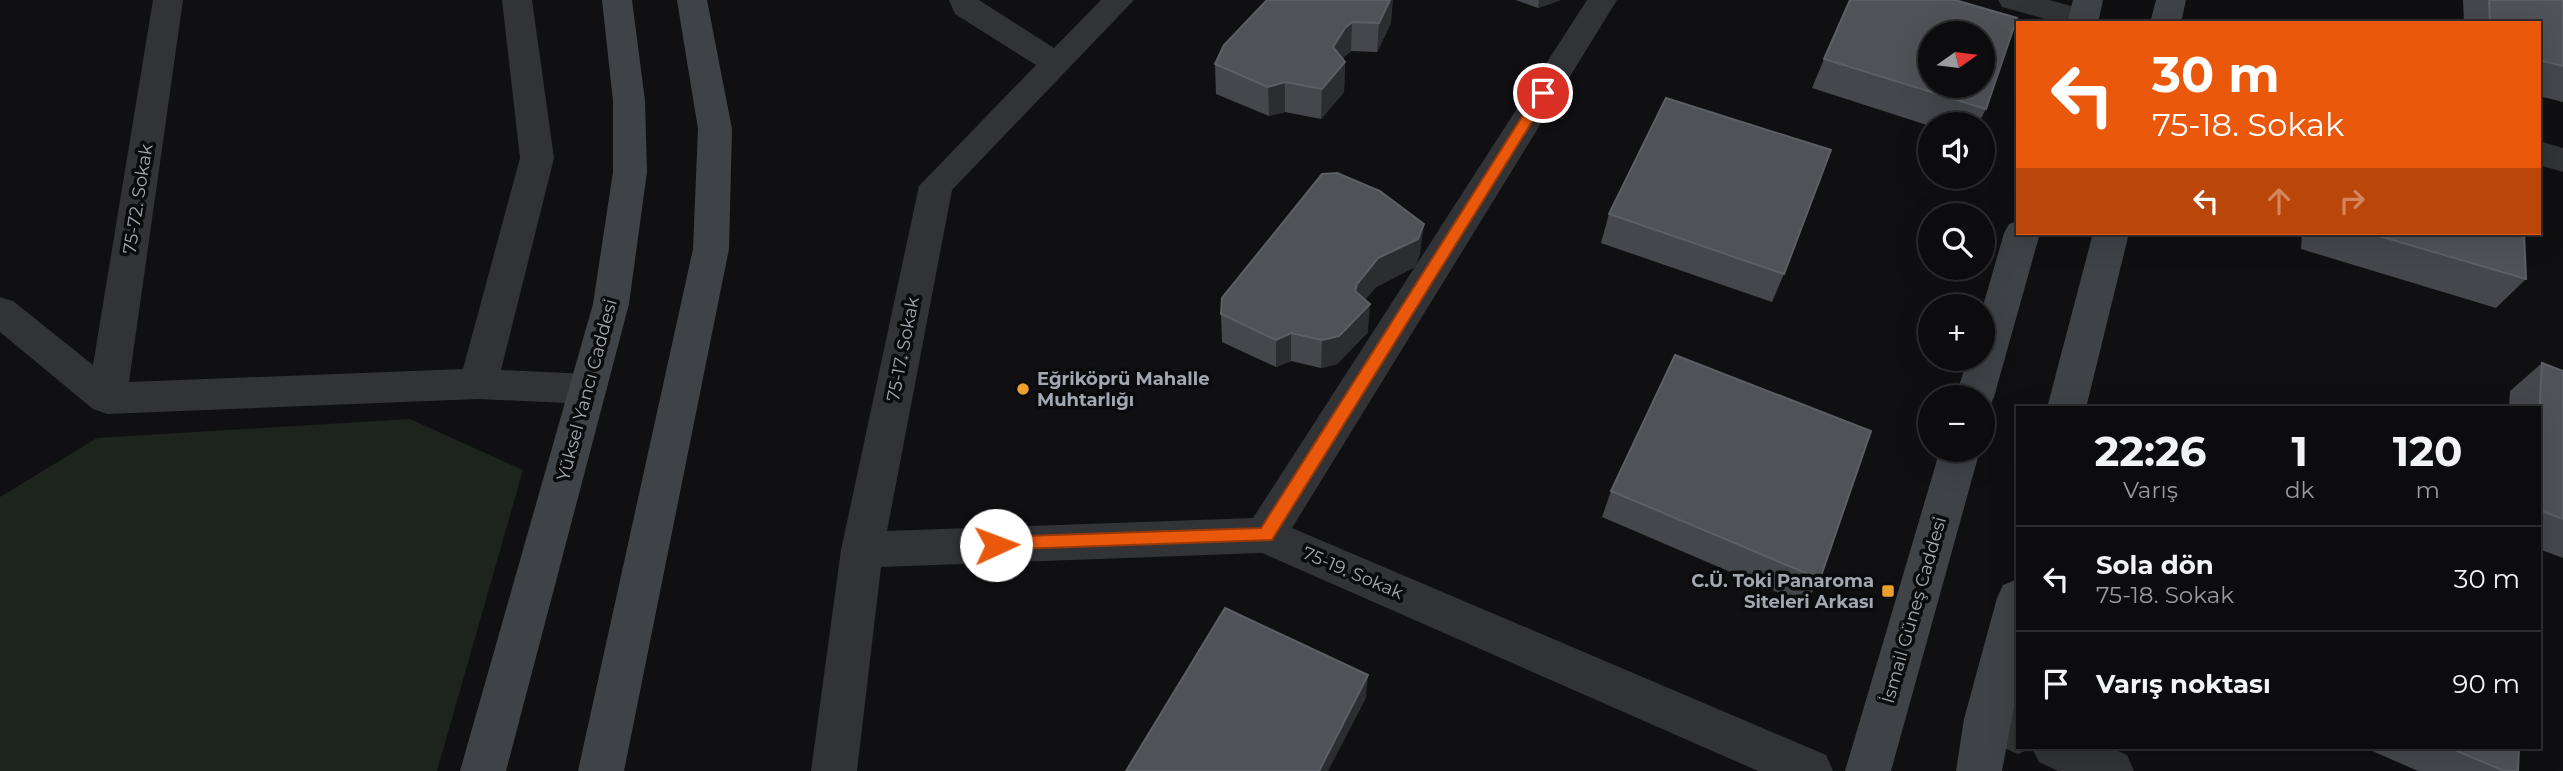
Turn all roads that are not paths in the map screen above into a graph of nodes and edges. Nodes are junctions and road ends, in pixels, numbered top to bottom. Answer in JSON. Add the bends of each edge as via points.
{"nodes":[{"id":1,"x":168,"y":0,"type":"edge"},
{"id":2,"x":517,"y":0,"type":"edge"},
{"id":3,"x":617,"y":0,"type":"edge"},
{"id":4,"x":692,"y":0,"type":"edge"},
{"id":5,"x":964,"y":0,"type":"edge"},
{"id":6,"x":1119,"y":0,"type":"edge"},
{"id":7,"x":1602,"y":0,"type":"edge"},
{"id":8,"x":2013,"y":0,"type":"edge"},
{"id":9,"x":2171,"y":0,"type":"edge"},
{"id":10,"x":2084,"y":14,"type":"edge"},
{"id":11,"x":2166,"y":21,"type":"edge"},
{"id":12,"x":1057,"y":64,"type":"junction"},
{"id":13,"x":2541,"y":154,"type":"edge"},
{"id":14,"x":2563,"y":160,"type":"edge"},
{"id":15,"x":2021,"y":235,"type":"edge"},
{"id":16,"x":2110,"y":235,"type":"edge"},
{"id":17,"x":0,"y":311,"type":"edge"},
{"id":18,"x":478,"y":384,"type":"junction"},
{"id":19,"x":1978,"y":385,"type":"edge"},
{"id":20,"x":588,"y":389,"type":"junction"},
{"id":21,"x":107,"y":398,"type":"junction"},
{"id":22,"x":2067,"y":406,"type":"edge"},
{"id":23,"x":1957,"y":462,"type":"edge"},
{"id":24,"x":1265,"y":535,"type":"junction"},
{"id":25,"x":862,"y":550,"type":"junction"},
{"id":26,"x":2016,"y":614,"type":"edge"},
{"id":27,"x":2002,"y":725,"type":"edge"},
{"id":28,"x":2060,"y":749,"type":"edge"},
{"id":29,"x":483,"y":771,"type":"edge"},
{"id":30,"x":601,"y":771,"type":"edge"},
{"id":31,"x":834,"y":771,"type":"edge"},
{"id":32,"x":1810,"y":771,"type":"edge"},
{"id":33,"x":1868,"y":771,"type":"edge"},
{"id":34,"x":1979,"y":771,"type":"edge"},
{"id":35,"x":2112,"y":771,"type":"edge"}],
"edges":[{"from":1,"to":21,"type":"street","name":"75-72. Sokak"},
{"from":2,"to":18,"type":"street","via":[[537,158]]},
{"from":3,"to":20,"type":"main road","name":"Yüksel Yancı Caddesi","via":[[629,101],[630,172],[611,304]]},
{"from":4,"to":30,"type":"main road","via":[[715,129],[711,248]]},
{"from":5,"to":12,"type":"street","via":[[966,7]]},
{"from":6,"to":12,"type":"street","name":"75-17. Sokak"},
{"from":7,"to":24,"type":"street"},
{"from":8,"to":10,"type":"street"},
{"from":9,"to":11,"type":"main road"},
{"from":12,"to":25,"type":"street","name":"75-17. Sokak","via":[[936,186]]},
{"from":13,"to":14,"type":"street"},
{"from":15,"to":19,"type":"main road"},
{"from":16,"to":22,"type":"main road"},
{"from":17,"to":21,"type":"street"},
{"from":18,"to":20,"type":"street"},
{"from":18,"to":21,"type":"street"},
{"from":20,"to":29,"type":"main road","name":"Yüksel Yancı Caddesi"},
{"from":23,"to":33,"type":"main road","name":"İsmail Güneş Caddesi"},
{"from":24,"to":25,"type":"street","name":"75-19. Sokak"},
{"from":24,"to":32,"type":"street","name":"75-19. Sokak"},
{"from":25,"to":31,"type":"street","name":"75-17. Sokak"},
{"from":26,"to":27,"type":"main road"},
{"from":27,"to":34,"type":"main road"},
{"from":28,"to":35,"type":"street"}]}
